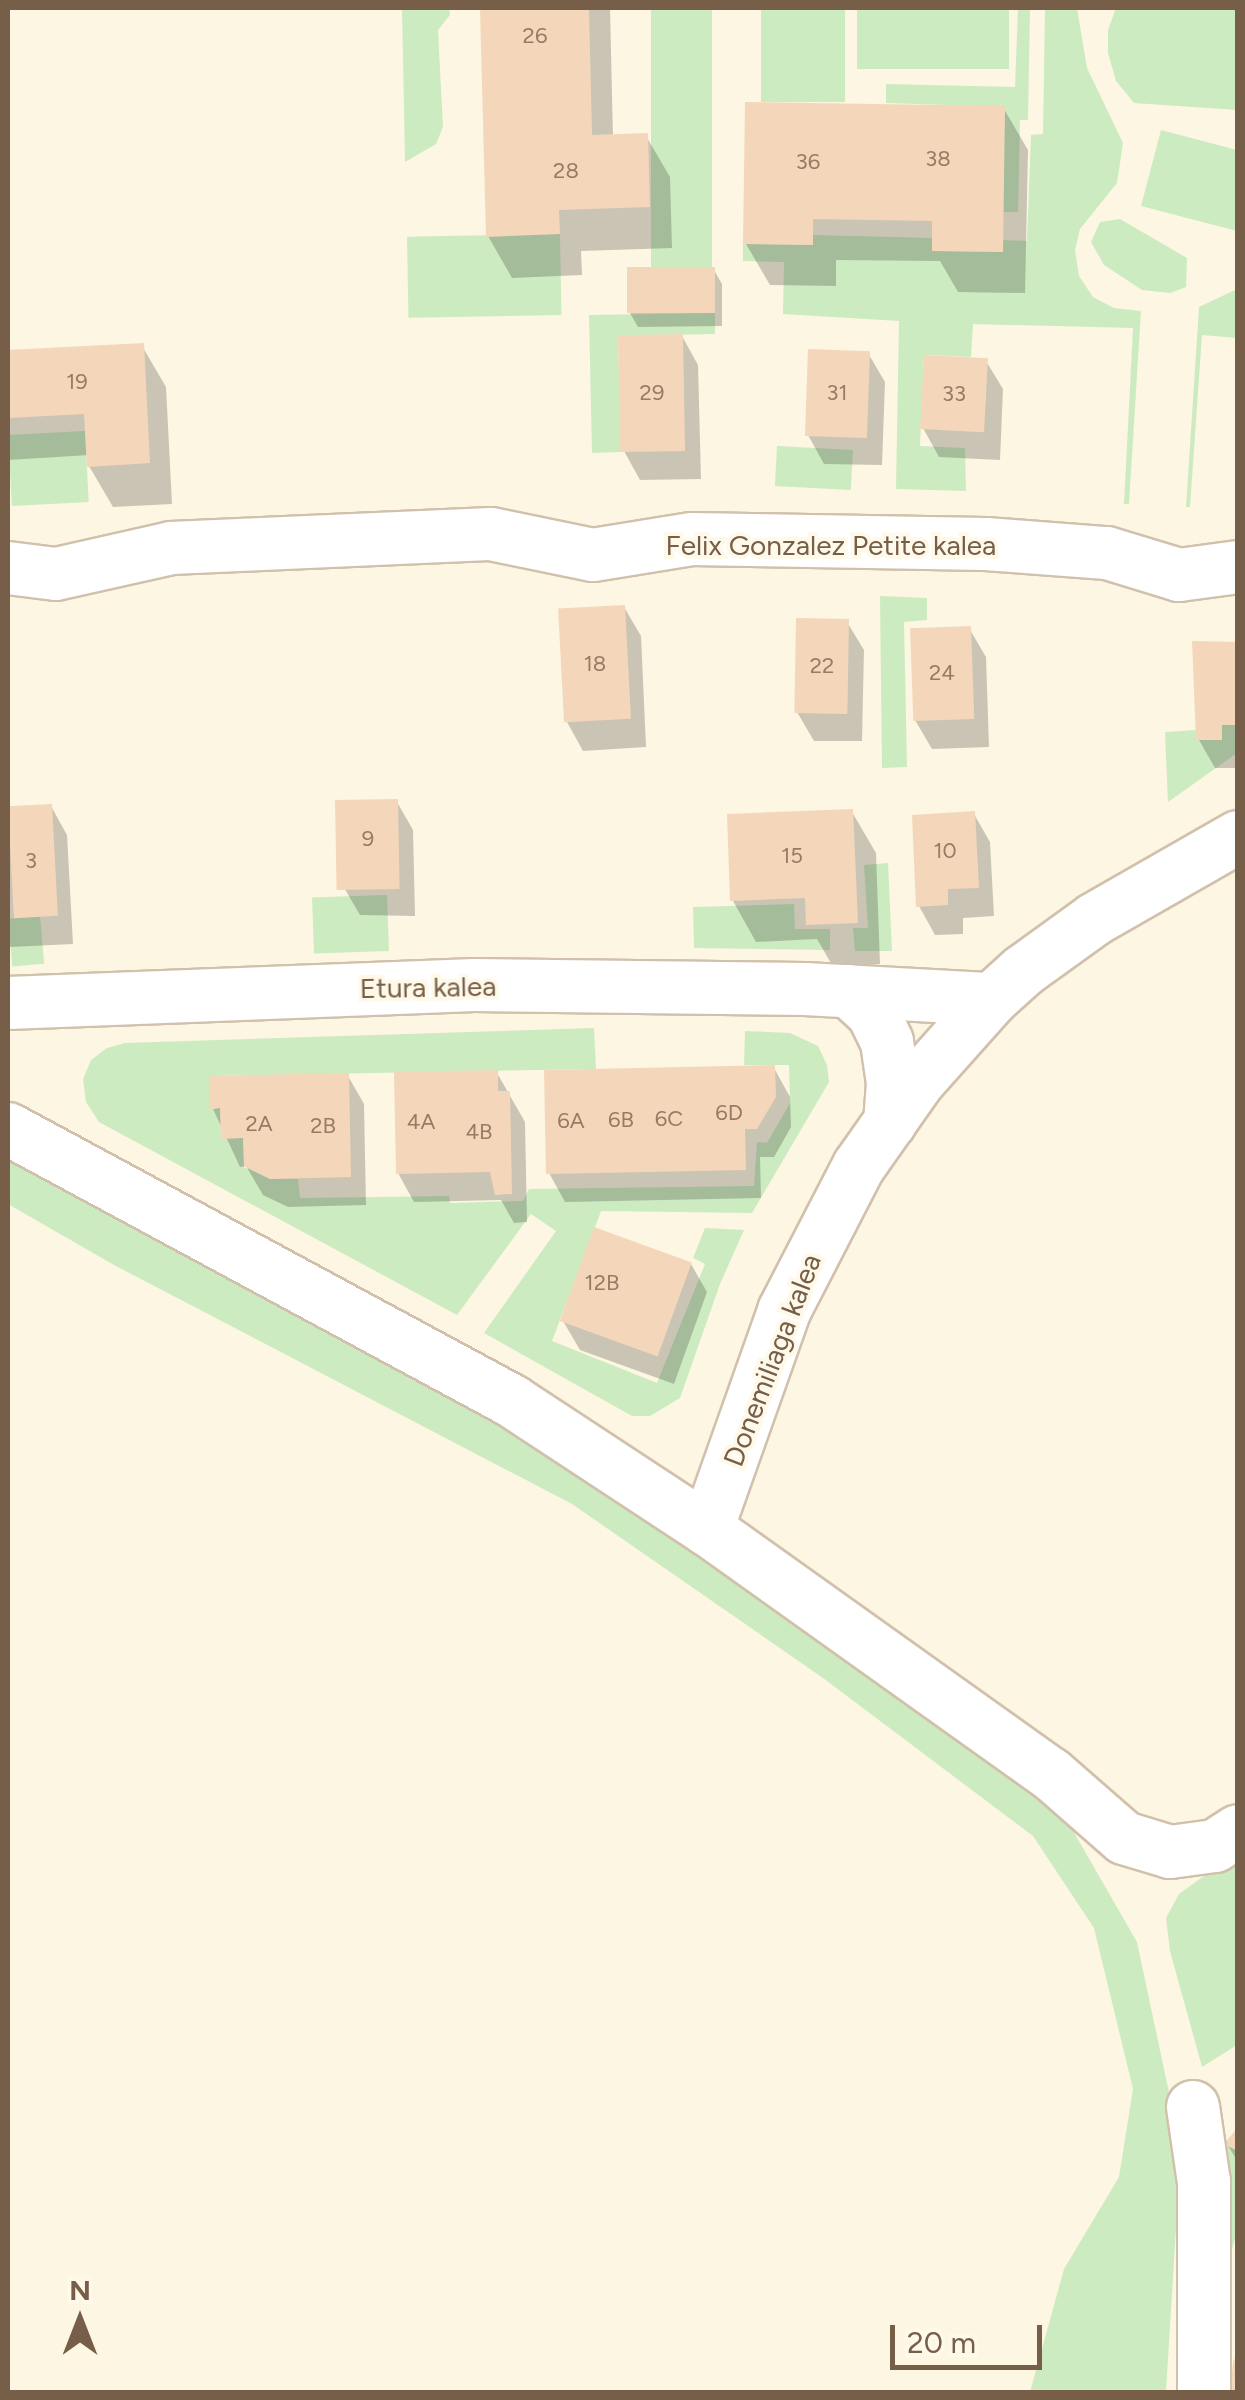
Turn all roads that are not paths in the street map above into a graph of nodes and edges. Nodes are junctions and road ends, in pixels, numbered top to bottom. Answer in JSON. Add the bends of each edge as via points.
{"nodes":[{"id":1,"x":1238,"y":567,"type":"edge"},
{"id":2,"x":8,"y":568,"type":"edge"},
{"id":3,"x":1238,"y":837,"type":"edge"},
{"id":4,"x":848,"y":991,"type":"junction"},
{"id":5,"x":992,"y":999,"type":"junction"},
{"id":6,"x":8,"y":1003,"type":"edge"},
{"id":7,"x":890,"y":1123,"type":"junction"},
{"id":8,"x":8,"y":1129,"type":"edge"},
{"id":9,"x":707,"y":1530,"type":"junction"},
{"id":10,"x":1238,"y":1831,"type":"edge"},
{"id":11,"x":1193,"y":2107,"type":"dead end"},
{"id":12,"x":1238,"y":2256,"type":"edge"},
{"id":13,"x":1201,"y":2334,"type":"junction"},
{"id":14,"x":1204,"y":2392,"type":"edge"}],
"edges":[{"from":1,"to":2,"type":"street","name":"Felix Gonzalez Petite kalea","via":[[1180,576],[1107,553],[986,544],[692,539],[592,555],[491,534],[171,548],[56,574]]},
{"from":3,"to":5,"type":"street","name":"Donemiliaga kalea","via":[[1094,919]]},
{"from":4,"to":5,"type":"street","name":"Etura kalea"},
{"from":4,"to":6,"type":"street","name":"Etura kalea","via":[[475,984]]},
{"from":4,"to":7,"type":"street","via":[[873,1013],[887,1042]]},
{"from":5,"to":7,"type":"street","name":"Donemiliaga kalea"},
{"from":7,"to":9,"type":"street","name":"Donemiliaga kalea","via":[[828,1221],[784,1311]]},
{"from":8,"to":9,"type":"street","via":[[512,1400]]},
{"from":9,"to":10,"type":"street","via":[[1050,1774],[1124,1838],[1170,1852],[1216,1846]]},
{"from":11,"to":13,"type":"street","via":[[1204,2182]]},
{"from":12,"to":13,"type":"street"},
{"from":13,"to":14,"type":"street"}]}
